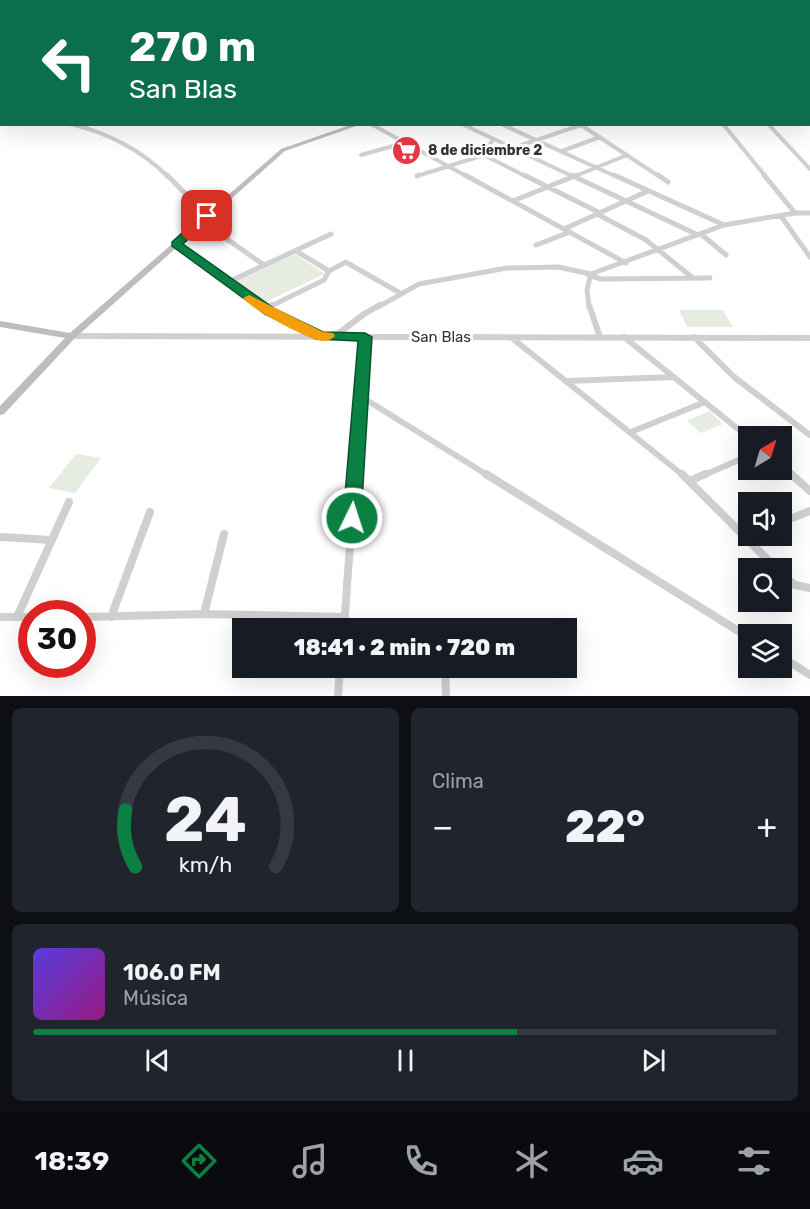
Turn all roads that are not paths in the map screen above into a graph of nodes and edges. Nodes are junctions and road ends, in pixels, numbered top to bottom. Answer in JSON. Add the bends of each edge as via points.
{"nodes":[{"id":1,"x":83,"y":126,"type":"edge"},
{"id":2,"x":354,"y":126,"type":"edge"},
{"id":3,"x":374,"y":126,"type":"edge"},
{"id":4,"x":466,"y":126,"type":"edge"},
{"id":5,"x":505,"y":126,"type":"edge"},
{"id":6,"x":575,"y":126,"type":"edge"},
{"id":7,"x":580,"y":126,"type":"edge"},
{"id":8,"x":725,"y":126,"type":"edge"},
{"id":9,"x":770,"y":126,"type":"edge"},
{"id":10,"x":600,"y":137,"type":"junction"},
{"id":11,"x":493,"y":139,"type":"junction"},
{"id":12,"x":536,"y":140,"type":"junction"},
{"id":13,"x":404,"y":143,"type":"junction"},
{"id":14,"x":513,"y":148,"type":"junction"},
{"id":15,"x":562,"y":151,"type":"junction"},
{"id":16,"x":361,"y":155,"type":"dead end"},
{"id":17,"x":484,"y":155,"type":"junction"},
{"id":18,"x":627,"y":155,"type":"junction"},
{"id":19,"x":446,"y":166,"type":"junction"},
{"id":20,"x":597,"y":167,"type":"junction"},
{"id":21,"x":810,"y":169,"type":"edge"},
{"id":22,"x":417,"y":176,"type":"dead end"},
{"id":23,"x":573,"y":177,"type":"junction"},
{"id":24,"x":668,"y":182,"type":"dead end"},
{"id":25,"x":548,"y":187,"type":"junction"},
{"id":26,"x":648,"y":191,"type":"junction"},
{"id":27,"x":513,"y":201,"type":"junction"},
{"id":28,"x":624,"y":201,"type":"junction"},
{"id":29,"x":598,"y":213,"type":"junction"},
{"id":30,"x":795,"y":213,"type":"junction"},
{"id":31,"x":810,"y":213,"type":"edge"},
{"id":32,"x":782,"y":216,"type":"junction"},
{"id":33,"x":204,"y":219,"type":"junction"},
{"id":34,"x":724,"y":225,"type":"junction"},
{"id":35,"x":564,"y":229,"type":"junction"},
{"id":36,"x":570,"y":232,"type":"junction"},
{"id":37,"x":331,"y":234,"type":"dead end"},
{"id":38,"x":699,"y":235,"type":"junction"},
{"id":39,"x":176,"y":244,"type":"junction"},
{"id":40,"x":536,"y":246,"type":"dead end"},
{"id":41,"x":296,"y":250,"type":"junction"},
{"id":42,"x":660,"y":250,"type":"junction"},
{"id":43,"x":726,"y":255,"type":"dead end"},
{"id":44,"x":810,"y":256,"type":"edge"},
{"id":45,"x":626,"y":263,"type":"junction"},
{"id":46,"x":264,"y":265,"type":"junction"},
{"id":47,"x":330,"y":271,"type":"junction"},
{"id":48,"x":588,"y":276,"type":"junction"},
{"id":49,"x":693,"y":278,"type":"junction"},
{"id":50,"x":710,"y":278,"type":"dead end"},
{"id":51,"x":228,"y":282,"type":"junction"},
{"id":52,"x":400,"y":293,"type":"junction"},
{"id":53,"x":264,"y":309,"type":"junction"},
{"id":54,"x":0,"y":324,"type":"edge"},
{"id":55,"x":72,"y":336,"type":"junction"},
{"id":56,"x":321,"y":336,"type":"junction"},
{"id":57,"x":335,"y":336,"type":"junction"},
{"id":58,"x":365,"y":337,"type":"junction"},
{"id":59,"x":600,"y":337,"type":"junction"},
{"id":60,"x":624,"y":337,"type":"junction"},
{"id":61,"x":512,"y":338,"type":"junction"},
{"id":62,"x":694,"y":338,"type":"junction"},
{"id":63,"x":810,"y":338,"type":"edge"},
{"id":64,"x":673,"y":377,"type":"junction"},
{"id":65,"x":567,"y":381,"type":"junction"},
{"id":66,"x":360,"y":396,"type":"junction"},
{"id":67,"x":705,"y":402,"type":"junction"},
{"id":68,"x":0,"y":412,"type":"edge"},
{"id":69,"x":738,"y":429,"type":"edge"},
{"id":70,"x":631,"y":432,"type":"junction"},
{"id":71,"x":810,"y":435,"type":"edge"},
{"id":72,"x":738,"y":460,"type":"edge"},
{"id":73,"x":792,"y":475,"type":"edge"},
{"id":74,"x":690,"y":481,"type":"junction"},
{"id":75,"x":810,"y":491,"type":"edge"},
{"id":76,"x":69,"y":502,"type":"dead end"},
{"id":77,"x":150,"y":512,"type":"dead end"},
{"id":78,"x":810,"y":512,"type":"edge"},
{"id":79,"x":792,"y":518,"type":"edge"},
{"id":80,"x":738,"y":526,"type":"edge"},
{"id":81,"x":224,"y":534,"type":"dead end"},
{"id":82,"x":0,"y":537,"type":"edge"},
{"id":83,"x":51,"y":540,"type":"junction"},
{"id":84,"x":757,"y":546,"type":"edge"},
{"id":85,"x":767,"y":558,"type":"edge"},
{"id":86,"x":792,"y":583,"type":"edge"},
{"id":87,"x":810,"y":588,"type":"edge"},
{"id":88,"x":204,"y":614,"type":"junction"},
{"id":89,"x":0,"y":616,"type":"edge"},
{"id":90,"x":17,"y":617,"type":"joint"},
{"id":91,"x":96,"y":617,"type":"edge"},
{"id":92,"x":111,"y":617,"type":"junction"},
{"id":93,"x":345,"y":617,"type":"joint"},
{"id":94,"x":738,"y":631,"type":"edge"},
{"id":95,"x":792,"y":663,"type":"edge"},
{"id":96,"x":810,"y":675,"type":"edge"},
{"id":97,"x":339,"y":678,"type":"edge"},
{"id":98,"x":445,"y":678,"type":"edge"},
{"id":99,"x":338,"y":696,"type":"edge"},
{"id":100,"x":446,"y":696,"type":"edge"}],
"edges":[{"from":1,"to":33,"type":"street","via":[[152,160]]},
{"from":2,"to":33,"type":"street","via":[[283,150]]},
{"from":3,"to":13,"type":"street"},
{"from":4,"to":11,"type":"street"},
{"from":5,"to":12,"type":"street"},
{"from":6,"to":12,"type":"street"},
{"from":7,"to":10,"type":"street"},
{"from":8,"to":30,"type":"street"},
{"from":9,"to":21,"type":"street"},
{"from":10,"to":15,"type":"street"},
{"from":10,"to":18,"type":"street"},
{"from":11,"to":14,"type":"street"},
{"from":11,"to":17,"type":"street"},
{"from":12,"to":14,"type":"street"},
{"from":12,"to":15,"type":"street"},
{"from":13,"to":16,"type":"street"},
{"from":13,"to":19,"type":"street"},
{"from":14,"to":23,"type":"street"},
{"from":15,"to":20,"type":"street"},
{"from":17,"to":19,"type":"street"},
{"from":17,"to":25,"type":"street"},
{"from":18,"to":20,"type":"street"},
{"from":18,"to":24,"type":"street"},
{"from":19,"to":22,"type":"street"},
{"from":19,"to":27,"type":"street"},
{"from":20,"to":23,"type":"street"},
{"from":20,"to":26,"type":"street"},
{"from":23,"to":25,"type":"street"},
{"from":23,"to":28,"type":"street"},
{"from":25,"to":27,"type":"street"},
{"from":25,"to":29,"type":"street"},
{"from":26,"to":28,"type":"street"},
{"from":26,"to":34,"type":"street"},
{"from":27,"to":35,"type":"street"},
{"from":28,"to":29,"type":"street"},
{"from":28,"to":38,"type":"street"},
{"from":29,"to":35,"type":"street"},
{"from":29,"to":42,"type":"street"},
{"from":30,"to":31,"type":"street"},
{"from":30,"to":32,"type":"street"},
{"from":32,"to":34,"type":"street"},
{"from":32,"to":44,"type":"street"},
{"from":33,"to":39,"type":"street"},
{"from":33,"to":46,"type":"street"},
{"from":34,"to":38,"type":"street"},
{"from":35,"to":36,"type":"street"},
{"from":36,"to":40,"type":"street"},
{"from":36,"to":45,"type":"street"},
{"from":37,"to":41,"type":"street"},
{"from":38,"to":42,"type":"street"},
{"from":38,"to":43,"type":"street"},
{"from":39,"to":51,"type":"street"},
{"from":39,"to":55,"type":"street"},
{"from":41,"to":46,"type":"street"},
{"from":41,"to":47,"type":"street"},
{"from":42,"to":45,"type":"street"},
{"from":42,"to":49,"type":"street"},
{"from":45,"to":48,"type":"street"},
{"from":46,"to":51,"type":"street"},
{"from":47,"to":52,"type":"street","via":[[347,263]]},
{"from":47,"to":53,"type":"street","via":[[324,279]]},
{"from":48,"to":49,"type":"street"},
{"from":48,"to":52,"type":"street","via":[[558,267],[507,268],[433,281]]},
{"from":48,"to":59,"type":"street","via":[[587,294]]},
{"from":49,"to":50,"type":"street"},
{"from":51,"to":53,"type":"street"},
{"from":52,"to":57,"type":"street"},
{"from":53,"to":56,"type":"street"},
{"from":54,"to":55,"type":"street"},
{"from":55,"to":56,"type":"street","name":"San Blas"},
{"from":55,"to":68,"type":"street"},
{"from":56,"to":57,"type":"street","name":"San Blas"},
{"from":57,"to":58,"type":"street","name":"San Blas"},
{"from":58,"to":61,"type":"street","name":"San Blas"},
{"from":58,"to":66,"type":"street"},
{"from":59,"to":60,"type":"street","name":"San Blas"},
{"from":59,"to":61,"type":"street","name":"San Blas"},
{"from":60,"to":62,"type":"street","name":"San Blas"},
{"from":60,"to":64,"type":"street"},
{"from":61,"to":65,"type":"street"},
{"from":62,"to":63,"type":"street","name":"San Blas"},
{"from":62,"to":71,"type":"street","via":[[729,374]]},
{"from":64,"to":65,"type":"street"},
{"from":64,"to":67,"type":"street"},
{"from":65,"to":70,"type":"street"},
{"from":66,"to":93,"type":"street"},
{"from":66,"to":94,"type":"street"},
{"from":67,"to":69,"type":"street"},
{"from":67,"to":70,"type":"street"},
{"from":70,"to":74,"type":"street"},
{"from":72,"to":74,"type":"street"},
{"from":73,"to":75,"type":"street"},
{"from":74,"to":80,"type":"street"},
{"from":76,"to":83,"type":"street"},
{"from":77,"to":92,"type":"street"},
{"from":78,"to":79,"type":"street"},
{"from":81,"to":88,"type":"street"},
{"from":82,"to":83,"type":"street"},
{"from":83,"to":90,"type":"street"},
{"from":84,"to":85,"type":"street"},
{"from":86,"to":87,"type":"street"},
{"from":88,"to":92,"type":"street"},
{"from":88,"to":93,"type":"street"},
{"from":89,"to":90,"type":"street"},
{"from":91,"to":92,"type":"street"},
{"from":95,"to":96,"type":"street"},
{"from":97,"to":99,"type":"street"},
{"from":98,"to":100,"type":"street"}]}
